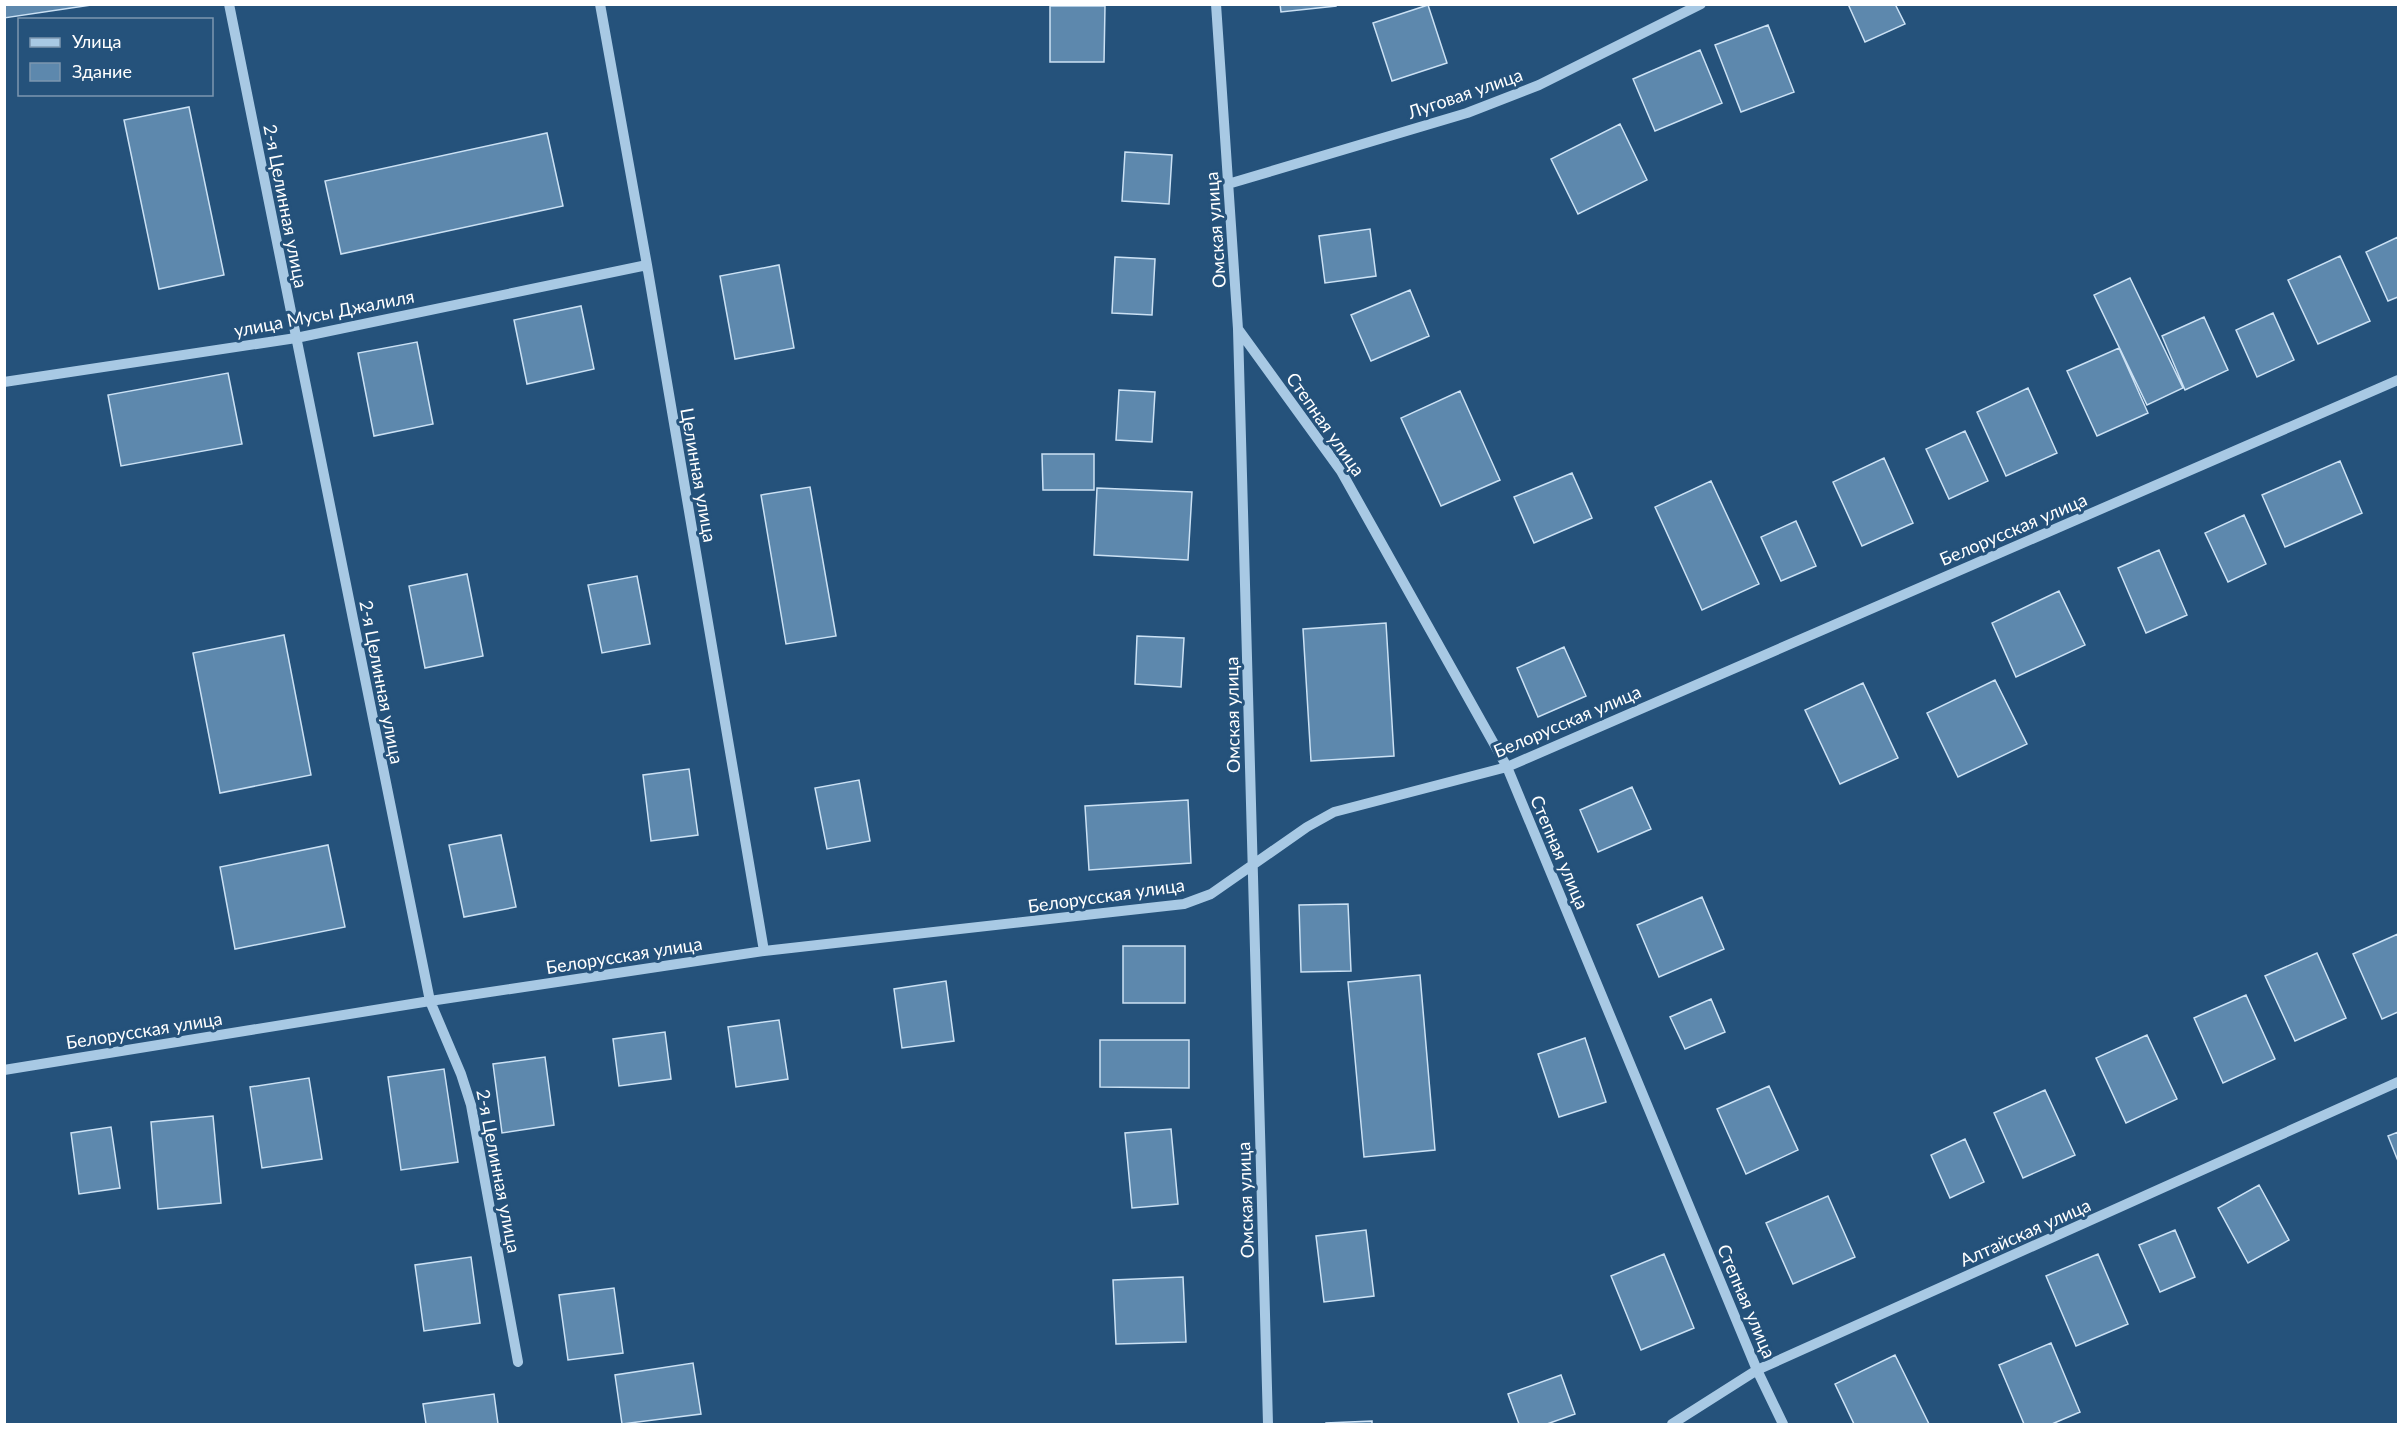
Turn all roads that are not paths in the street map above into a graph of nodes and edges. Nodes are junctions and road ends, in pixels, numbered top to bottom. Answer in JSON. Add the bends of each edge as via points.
{"nodes":[{"id":1,"x":229,"y":4,"type":"edge"},
{"id":2,"x":600,"y":4,"type":"edge"},
{"id":3,"x":1216,"y":4,"type":"edge"},
{"id":4,"x":1701,"y":4,"type":"edge"},
{"id":5,"x":1228,"y":184,"type":"junction"},
{"id":6,"x":647,"y":265,"type":"junction"},
{"id":7,"x":1238,"y":329,"type":"junction"},
{"id":8,"x":296,"y":338,"type":"junction"},
{"id":9,"x":2398,"y":380,"type":"edge"},
{"id":10,"x":4,"y":382,"type":"edge"},
{"id":11,"x":1507,"y":767,"type":"junction"},
{"id":12,"x":1252,"y":867,"type":"junction"},
{"id":13,"x":764,"y":951,"type":"junction"},
{"id":14,"x":430,"y":1001,"type":"junction"},
{"id":15,"x":4,"y":1070,"type":"edge"},
{"id":16,"x":2398,"y":1082,"type":"edge"},
{"id":17,"x":518,"y":1362,"type":"dead end"},
{"id":18,"x":1757,"y":1370,"type":"junction"},
{"id":19,"x":1268,"y":1425,"type":"edge"},
{"id":20,"x":1672,"y":1425,"type":"edge"},
{"id":21,"x":1783,"y":1425,"type":"edge"}],
"edges":[{"from":1,"to":8,"type":"street","name":"2-я Целинная улица"},
{"from":2,"to":6,"type":"street","name":"Целинная улица"},
{"from":3,"to":5,"type":"street","name":"Омская улица"},
{"from":4,"to":5,"type":"street","name":"Луговая улица","via":[[1539,85],[1467,113]]},
{"from":5,"to":7,"type":"street","name":"Омская улица"},
{"from":6,"to":8,"type":"street","name":"улица Мусы Джалиля"},
{"from":6,"to":13,"type":"street","name":"Целинная улица"},
{"from":7,"to":11,"type":"street","name":"Степная улица","via":[[1341,471]]},
{"from":7,"to":12,"type":"street","name":"Омская улица"},
{"from":8,"to":10,"type":"street","name":"улица Мусы Джалиля"},
{"from":8,"to":14,"type":"street","name":"2-я Целинная улица"},
{"from":9,"to":11,"type":"street","name":"Белорусская улица"},
{"from":11,"to":12,"type":"street","name":"Белорусская улица","via":[[1334,812]]},
{"from":11,"to":18,"type":"street","name":"Степная улица"},
{"from":12,"to":13,"type":"street","name":"Белорусская улица","via":[[1211,894],[1184,904]]},
{"from":12,"to":19,"type":"street","name":"Омская улица"},
{"from":13,"to":14,"type":"street","name":"Белорусская улица"},
{"from":14,"to":15,"type":"street","name":"Белорусская улица"},
{"from":14,"to":17,"type":"street","name":"2-я Целинная улица","via":[[471,1105]]},
{"from":16,"to":18,"type":"street","name":"Алтайская улица"},
{"from":18,"to":20,"type":"street","name":"Алтайская улица"},
{"from":18,"to":21,"type":"street","name":"Степная улица"}]}
